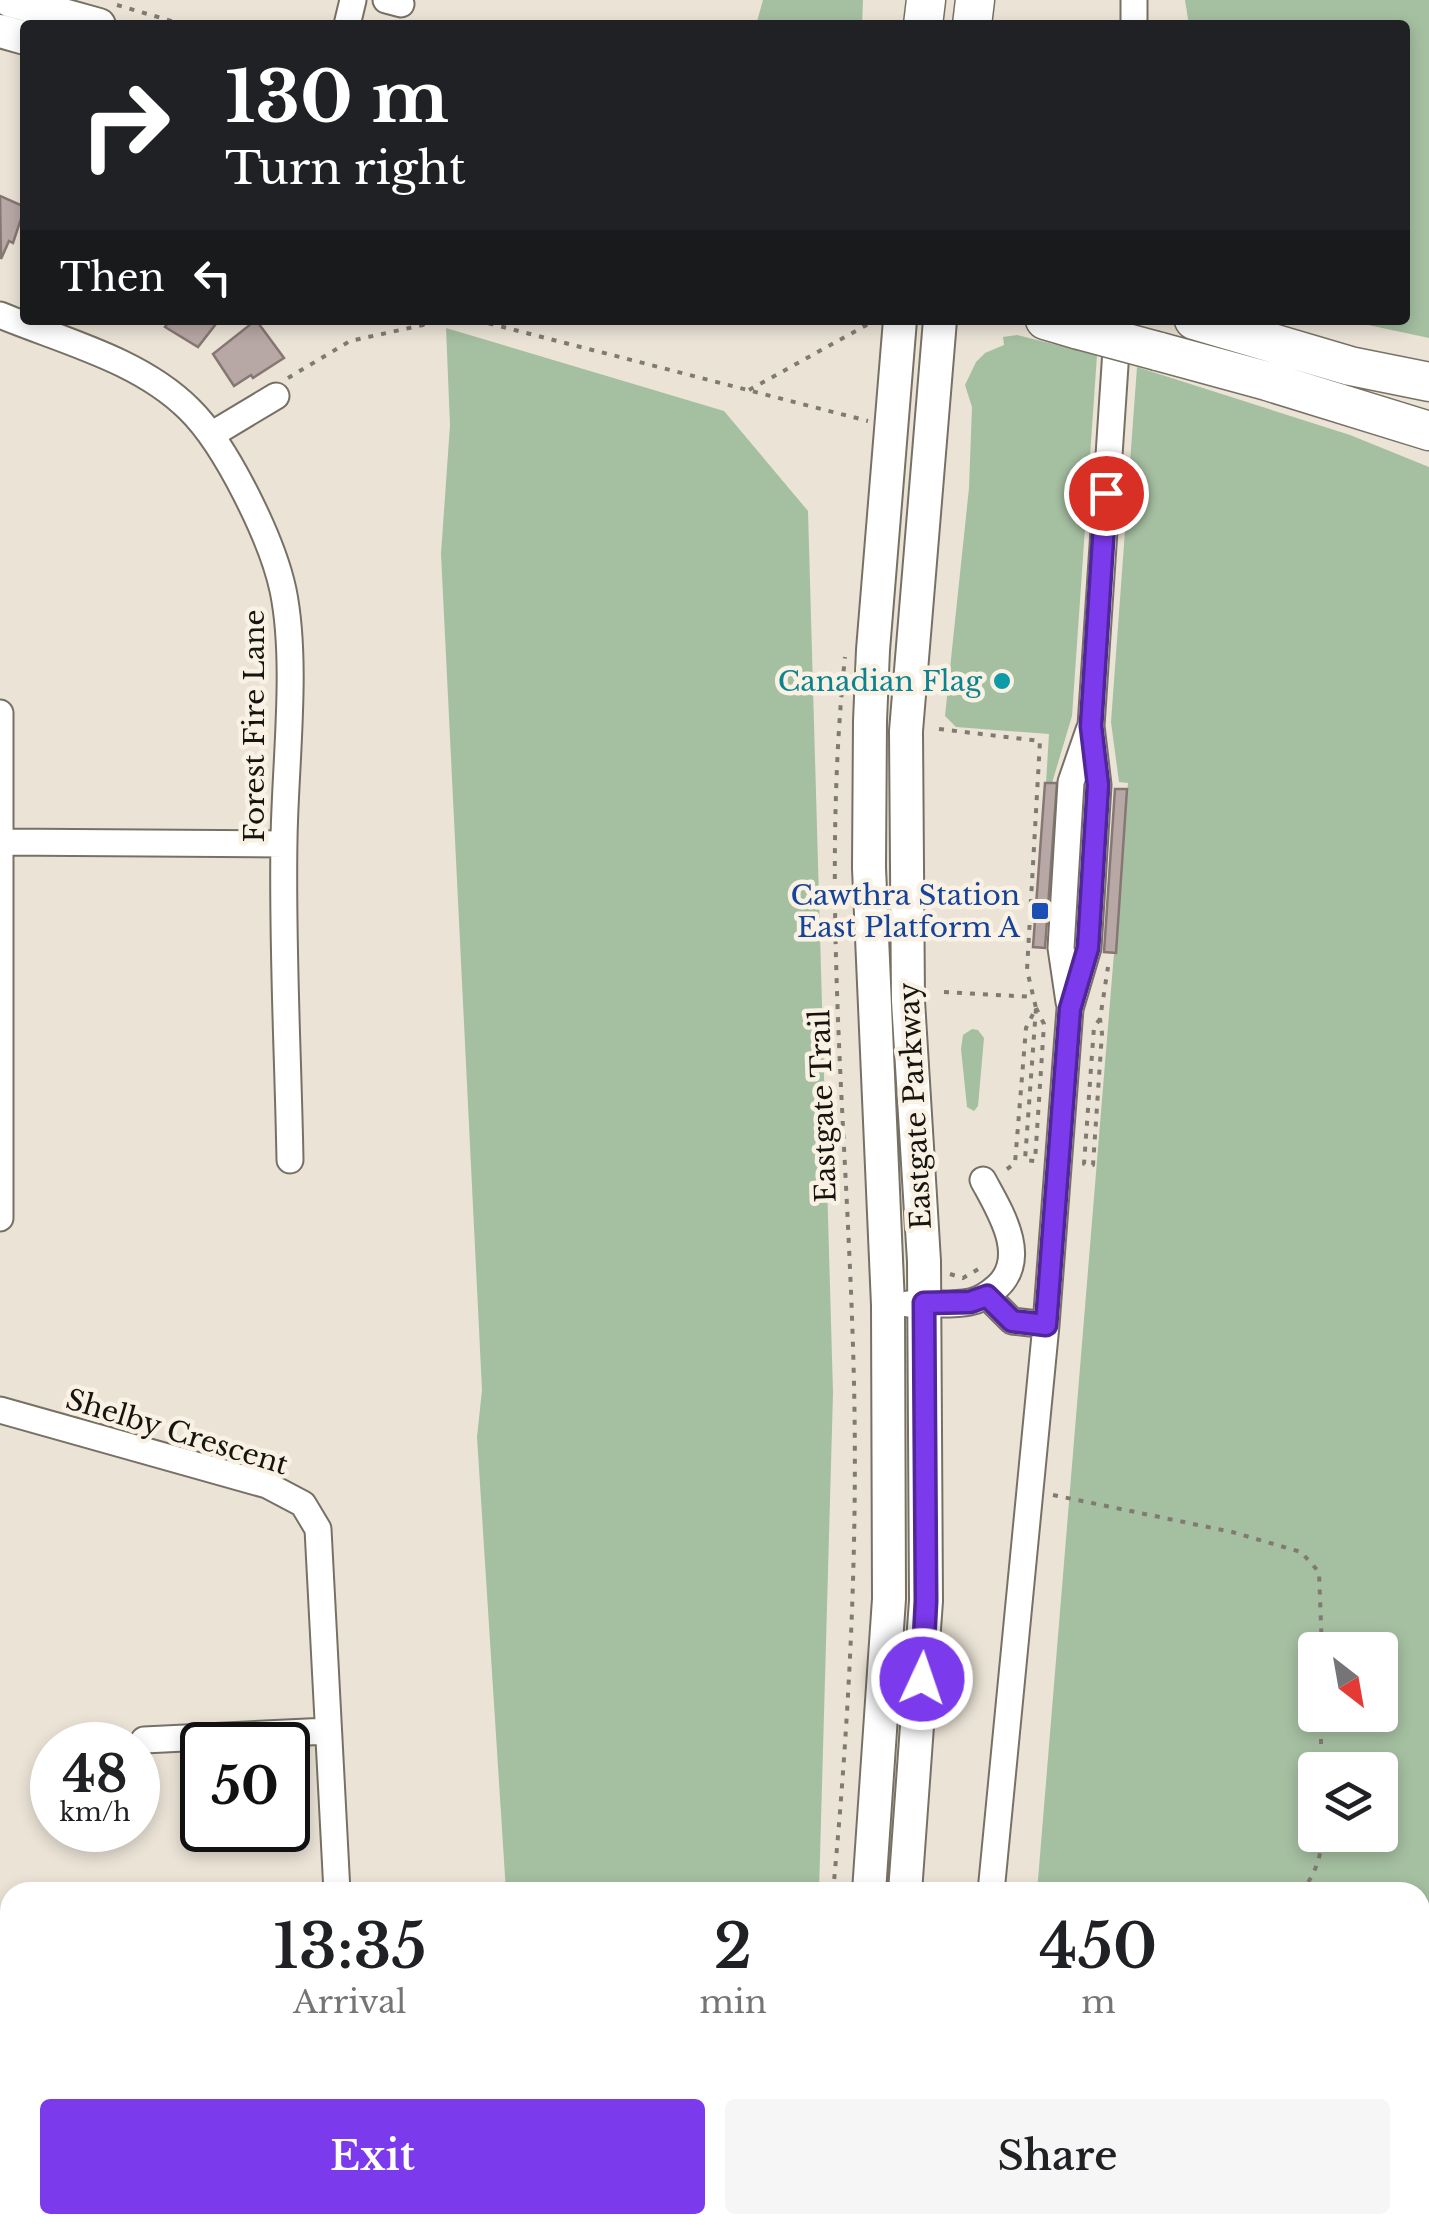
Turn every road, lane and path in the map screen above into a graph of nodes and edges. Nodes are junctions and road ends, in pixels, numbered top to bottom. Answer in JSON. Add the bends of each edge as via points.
{"nodes":[{"id":1,"x":9,"y":0,"type":"edge"},
{"id":2,"x":105,"y":14,"type":"edge"},
{"id":3,"x":149,"y":20,"type":"edge"},
{"id":4,"x":24,"y":325,"type":"edge"},
{"id":5,"x":424,"y":325,"type":"edge"},
{"id":6,"x":496,"y":325,"type":"edge"},
{"id":7,"x":867,"y":325,"type":"edge"},
{"id":8,"x":900,"y":325,"type":"edge"},
{"id":9,"x":940,"y":325,"type":"edge"},
{"id":10,"x":1062,"y":325,"type":"edge"},
{"id":11,"x":1118,"y":325,"type":"edge"},
{"id":12,"x":1211,"y":325,"type":"edge"},
{"id":13,"x":1429,"y":382,"type":"edge"},
{"id":14,"x":749,"y":390,"type":"junction"},
{"id":15,"x":275,"y":391,"type":"joint"},
{"id":16,"x":872,"y":407,"type":"dead end"},
{"id":17,"x":1429,"y":432,"type":"edge"},
{"id":18,"x":211,"y":435,"type":"junction"},
{"id":19,"x":845,"y":654,"type":"dead end"},
{"id":20,"x":0,"y":713,"type":"edge"},
{"id":21,"x":939,"y":729,"type":"dead end"},
{"id":22,"x":1,"y":842,"type":"edge"},
{"id":23,"x":284,"y":844,"type":"junction"},
{"id":24,"x":1110,"y":953,"type":"dead end"},
{"id":25,"x":944,"y":992,"type":"dead end"},
{"id":26,"x":1034,"y":997,"type":"junction"},
{"id":27,"x":1036,"y":1008,"type":"junction"},
{"id":28,"x":1100,"y":1019,"type":"junction"},
{"id":29,"x":1043,"y":1047,"type":"dead end"},
{"id":30,"x":1042,"y":1054,"type":"dead end"},
{"id":31,"x":1,"y":1093,"type":"edge"},
{"id":32,"x":290,"y":1160,"type":"dead end"},
{"id":33,"x":992,"y":1178,"type":"joint"},
{"id":34,"x":0,"y":1218,"type":"edge"},
{"id":35,"x":984,"y":1266,"type":"dead end"},
{"id":36,"x":942,"y":1269,"type":"dead end"},
{"id":37,"x":987,"y":1296,"type":"junction"},
{"id":38,"x":924,"y":1303,"type":"junction"},
{"id":39,"x":888,"y":1305,"type":"junction"},
{"id":40,"x":1046,"y":1325,"type":"junction"},
{"id":41,"x":0,"y":1410,"type":"edge"},
{"id":42,"x":1030,"y":1490,"type":"junction"},
{"id":43,"x":1321,"y":1632,"type":"edge"},
{"id":44,"x":328,"y":1730,"type":"junction"},
{"id":45,"x":160,"y":1739,"type":"edge"},
{"id":46,"x":1321,"y":1852,"type":"edge"},
{"id":47,"x":336,"y":1882,"type":"edge"},
{"id":48,"x":833,"y":1882,"type":"edge"},
{"id":49,"x":870,"y":1882,"type":"edge"},
{"id":50,"x":907,"y":1882,"type":"edge"},
{"id":51,"x":992,"y":1882,"type":"edge"},
{"id":52,"x":1309,"y":1882,"type":"edge"}],
"edges":[{"from":1,"to":2,"type":"main road"},
{"from":2,"to":3,"type":"path"},
{"from":4,"to":18,"type":"street","name":"Forest Fire Lane","via":[[141,373]]},
{"from":5,"to":15,"type":"path","via":[[350,340]]},
{"from":6,"to":14,"type":"path"},
{"from":7,"to":14,"type":"path"},
{"from":8,"to":39,"type":"main road","name":"Eastgate Parkway","via":[[870,721],[869,868]]},
{"from":9,"to":38,"type":"main road","name":"Eastgate Parkway","via":[[906,732],[908,1001]]},
{"from":10,"to":17,"type":"highway","bridge":true},
{"from":11,"to":40,"type":"street","via":[[1091,726],[1098,785],[1088,948],[1070,1009]]},
{"from":12,"to":13,"type":"highway"},
{"from":14,"to":16,"type":"path","via":[[870,422]]},
{"from":15,"to":18,"type":"street"},
{"from":18,"to":23,"type":"street","name":"Forest Fire Lane","via":[[262,532],[283,590],[289,648]]},
{"from":19,"to":48,"type":"path","name":"Eastgate Trail","via":[[836,902],[854,1351],[854,1533]]},
{"from":20,"to":22,"type":"street"},
{"from":21,"to":26,"type":"path","via":[[1040,741],[1028,920]]},
{"from":22,"to":23,"type":"street"},
{"from":22,"to":31,"type":"street"},
{"from":23,"to":32,"type":"street","name":"Forest Fire Lane"},
{"from":24,"to":28,"type":"path"},
{"from":25,"to":26,"type":"path"},
{"from":26,"to":27,"type":"path"},
{"from":27,"to":29,"type":"path","via":[[1044,1024]]},
{"from":27,"to":30,"type":"path","via":[[1025,1160],[1035,1160]]},
{"from":27,"to":33,"type":"path","via":[[1026,1028],[1015,1163]]},
{"from":28,"to":28,"type":"path","via":[[1093,1164],[1084,1164],[1094,1027]]},
{"from":31,"to":34,"type":"street"},
{"from":33,"to":37,"type":"street","via":[[1012,1260]]},
{"from":35,"to":36,"type":"path","via":[[962,1278]]},
{"from":37,"to":38,"type":"street"},
{"from":37,"to":40,"type":"street","via":[[1012,1321]]},
{"from":38,"to":39,"type":"street"},
{"from":38,"to":50,"type":"main road","name":"Eastgate Parkway","via":[[926,1601]]},
{"from":39,"to":49,"type":"main road","name":"Eastgate Parkway","via":[[889,1600]]},
{"from":40,"to":42,"type":"street"},
{"from":41,"to":44,"type":"street","name":"Shelby Crescent","via":[[267,1484],[303,1504],[318,1528]]},
{"from":42,"to":43,"type":"path","via":[[1300,1552],[1319,1572]]},
{"from":42,"to":51,"type":"street"},
{"from":44,"to":45,"type":"street"},
{"from":44,"to":47,"type":"street","name":"Shelby Crescent"},
{"from":46,"to":52,"type":"path"}]}
